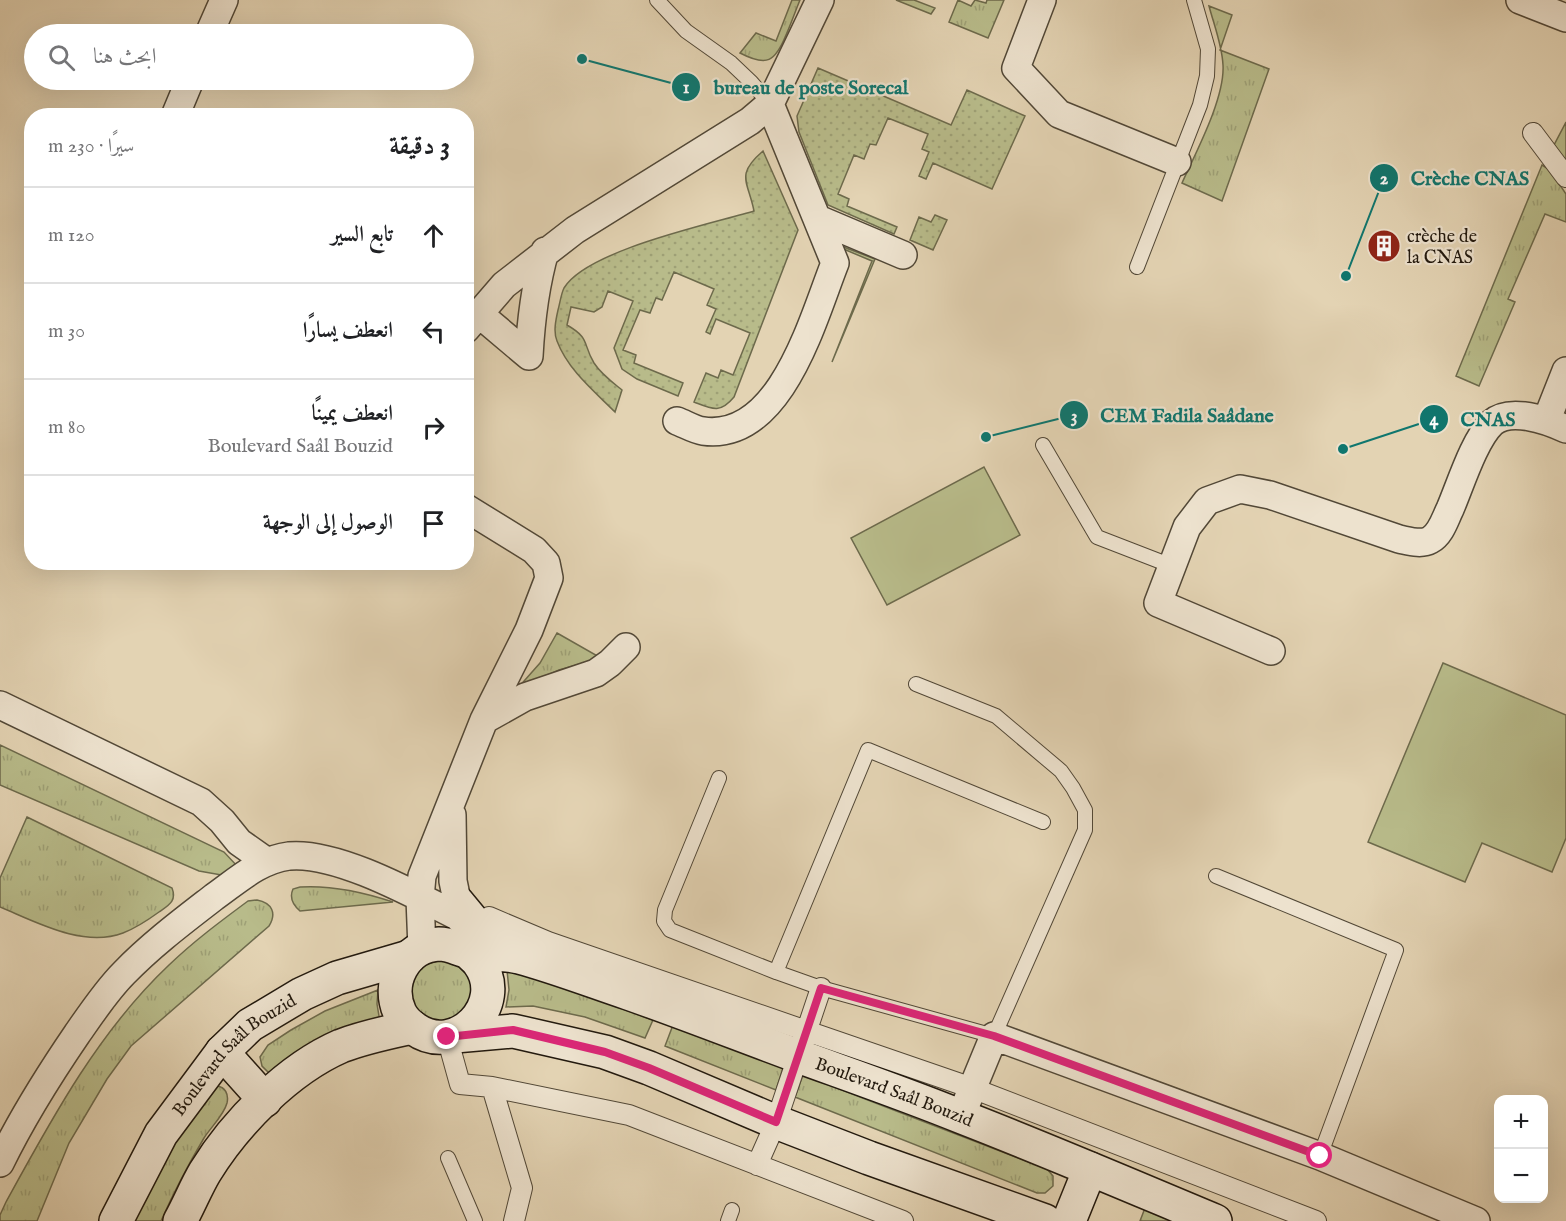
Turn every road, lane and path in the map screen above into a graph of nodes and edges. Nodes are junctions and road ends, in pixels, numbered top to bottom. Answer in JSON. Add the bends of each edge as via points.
{"nodes":[{"id":1,"x":224,"y":0,"type":"edge"},
{"id":2,"x":657,"y":0,"type":"edge"},
{"id":3,"x":820,"y":0,"type":"edge"},
{"id":4,"x":1042,"y":0,"type":"edge"},
{"id":5,"x":1194,"y":0,"type":"edge"},
{"id":6,"x":1520,"y":0,"type":"edge"},
{"id":7,"x":1566,"y":18,"type":"edge"},
{"id":8,"x":213,"y":24,"type":"edge"},
{"id":9,"x":186,"y":90,"type":"edge"},
{"id":10,"x":770,"y":104,"type":"junction"},
{"id":11,"x":178,"y":108,"type":"edge"},
{"id":12,"x":1533,"y":133,"type":"dead end"},
{"id":13,"x":1178,"y":162,"type":"junction"},
{"id":14,"x":1566,"y":177,"type":"edge"},
{"id":15,"x":818,"y":219,"type":"junction"},
{"id":16,"x":545,"y":251,"type":"junction"},
{"id":17,"x":903,"y":255,"type":"dead end"},
{"id":18,"x":1137,"y":267,"type":"dead end"},
{"id":19,"x":474,"y":319,"type":"edge"},
{"id":20,"x":474,"y":322,"type":"edge"},
{"id":21,"x":1566,"y":371,"type":"edge"},
{"id":22,"x":678,"y":421,"type":"dead end"},
{"id":23,"x":1556,"y":424,"type":"edge"},
{"id":24,"x":1043,"y":445,"type":"dead end"},
{"id":25,"x":474,"y":511,"type":"edge"},
{"id":26,"x":1172,"y":566,"type":"junction"},
{"id":27,"x":626,"y":647,"type":"dead end"},
{"id":28,"x":1271,"y":651,"type":"dead end"},
{"id":29,"x":916,"y":684,"type":"dead end"},
{"id":30,"x":0,"y":705,"type":"edge"},
{"id":31,"x":484,"y":720,"type":"junction"},
{"id":32,"x":719,"y":778,"type":"dead end"},
{"id":33,"x":453,"y":796,"type":"junction"},
{"id":34,"x":1043,"y":822,"type":"dead end"},
{"id":35,"x":266,"y":861,"type":"junction"},
{"id":36,"x":1215,"y":876,"type":"dead end"},
{"id":37,"x":421,"y":887,"type":"junction"},
{"id":38,"x":470,"y":922,"type":"junction"},
{"id":39,"x":415,"y":953,"type":"junction"},
{"id":40,"x":776,"y":972,"type":"junction"},
{"id":41,"x":821,"y":988,"type":"junction"},
{"id":42,"x":412,"y":1027,"type":"junction"},
{"id":43,"x":451,"y":1036,"type":"junction"},
{"id":44,"x":994,"y":1036,"type":"junction"},
{"id":45,"x":801,"y":1044,"type":"junction"},
{"id":46,"x":222,"y":1053,"type":"junction"},
{"id":47,"x":492,"y":1087,"type":"junction"},
{"id":48,"x":265,"y":1100,"type":"junction"},
{"id":49,"x":966,"y":1102,"type":"junction"},
{"id":50,"x":776,"y":1122,"type":"junction"},
{"id":51,"x":1320,"y":1156,"type":"junction"},
{"id":52,"x":448,"y":1158,"type":"dead end"},
{"id":53,"x":0,"y":1163,"type":"edge"},
{"id":54,"x":757,"y":1165,"type":"junction"},
{"id":55,"x":1090,"y":1169,"type":"junction"},
{"id":56,"x":116,"y":1221,"type":"edge"},
{"id":57,"x":180,"y":1221,"type":"edge"},
{"id":58,"x":475,"y":1221,"type":"edge"},
{"id":59,"x":514,"y":1221,"type":"edge"},
{"id":60,"x":903,"y":1221,"type":"edge"},
{"id":61,"x":1045,"y":1221,"type":"edge"},
{"id":62,"x":1069,"y":1221,"type":"edge"},
{"id":63,"x":1215,"y":1221,"type":"edge"},
{"id":64,"x":1316,"y":1221,"type":"edge"},
{"id":65,"x":1476,"y":1221,"type":"edge"}],
"edges":[{"from":1,"to":8,"type":"street"},
{"from":2,"to":10,"type":"lane","via":[[686,31],[731,63]]},
{"from":3,"to":10,"type":"street"},
{"from":4,"to":13,"type":"street","via":[[1016,68],[1059,114]]},
{"from":5,"to":13,"type":"lane","via":[[1208,49],[1207,76]]},
{"from":6,"to":7,"type":"street"},
{"from":9,"to":11,"type":"street"},
{"from":10,"to":15,"type":"street"},
{"from":10,"to":16,"type":"street","via":[[750,121]]},
{"from":12,"to":14,"type":"street"},
{"from":13,"to":18,"type":"lane"},
{"from":15,"to":17,"type":"street"},
{"from":15,"to":22,"type":"street","via":[[835,263],[799,355],[779,392],[756,417],[733,429],[703,431]]},
{"from":16,"to":19,"type":"street","via":[[504,285]]},
{"from":16,"to":20,"type":"street","via":[[533,301],[529,356]]},
{"from":21,"to":23,"type":"street"},
{"from":23,"to":26,"type":"street","via":[[1516,415],[1493,422],[1479,442],[1442,528],[1431,540],[1417,543],[1399,539],[1270,495],[1240,489],[1207,501],[1187,527]]},
{"from":24,"to":26,"type":"lane","via":[[1097,537]]},
{"from":25,"to":31,"type":"street","via":[[534,550],[546,563],[549,578],[529,630]]},
{"from":26,"to":28,"type":"street","via":[[1158,603]]},
{"from":27,"to":31,"type":"street","via":[[596,673],[525,697]]},
{"from":29,"to":44,"type":"lane","via":[[996,716],[1061,771],[1084,810],[1085,830]]},
{"from":30,"to":35,"type":"street","via":[[201,802],[239,842]]},
{"from":31,"to":33,"type":"street"},
{"from":32,"to":40,"type":"lane","via":[[665,910],[664,921],[670,930]]},
{"from":33,"to":37,"type":"street"},
{"from":33,"to":38,"type":"street","via":[[452,865]]},
{"from":34,"to":40,"type":"lane","via":[[868,750]]},
{"from":35,"to":37,"type":"street","via":[[314,857],[349,866],[393,886]]},
{"from":35,"to":53,"type":"street","via":[[178,924],[123,974],[64,1053]]},
{"from":36,"to":51,"type":"lane","via":[[1396,950]]},
{"from":37,"to":38,"type":"street"},
{"from":37,"to":39,"type":"street"},
{"from":38,"to":39,"type":"main road","name":"Boulevard Saâl Bouzid","via":[[452,945],[437,944]]},
{"from":38,"to":43,"type":"main road","via":[[479,963],[486,976],[486,1005],[468,1029]]},
{"from":38,"to":45,"type":"street","via":[[548,942]]},
{"from":38,"to":45,"type":"main road","name":"Boulevard Saâl Bouzid","via":[[517,956],[664,1005]]},
{"from":39,"to":42,"type":"main road","via":[[399,970],[395,985],[401,1016]]},
{"from":39,"to":46,"type":"main road","name":"Boulevard Saâl Bouzid","via":[[302,994],[250,1025]]},
{"from":40,"to":41,"type":"lane"},
{"from":41,"to":44,"type":"lane"},
{"from":41,"to":45,"type":"street"},
{"from":42,"to":43,"type":"main road","via":[[435,1037]]},
{"from":42,"to":48,"type":"main road","via":[[341,1046],[299,1069]]},
{"from":43,"to":47,"type":"street","via":[[459,1084]]},
{"from":43,"to":50,"type":"main road","via":[[513,1030],[605,1052]]},
{"from":44,"to":49,"type":"street"},
{"from":44,"to":51,"type":"street"},
{"from":45,"to":49,"type":"main road","name":"Boulevard Saâl Bouzid"},
{"from":45,"to":50,"type":"street"},
{"from":46,"to":48,"type":"main road"},
{"from":46,"to":56,"type":"main road","name":"Boulevard Saâl Bouzid","via":[[160,1134]]},
{"from":47,"to":54,"type":"street","via":[[629,1115]]},
{"from":47,"to":59,"type":"street","via":[[522,1188]]},
{"from":48,"to":57,"type":"main road","via":[[235,1131],[205,1172]]},
{"from":49,"to":55,"type":"main road","name":"Boulevard Saâl Bouzid"},
{"from":49,"to":64,"type":"street"},
{"from":50,"to":54,"type":"street"},
{"from":50,"to":61,"type":"main road"},
{"from":51,"to":65,"type":"street"},
{"from":52,"to":58,"type":"lane"},
{"from":54,"to":60,"type":"street"},
{"from":55,"to":62,"type":"main road"},
{"from":55,"to":63,"type":"main road","name":"Boulevard Saâl Bouzid"}]}
